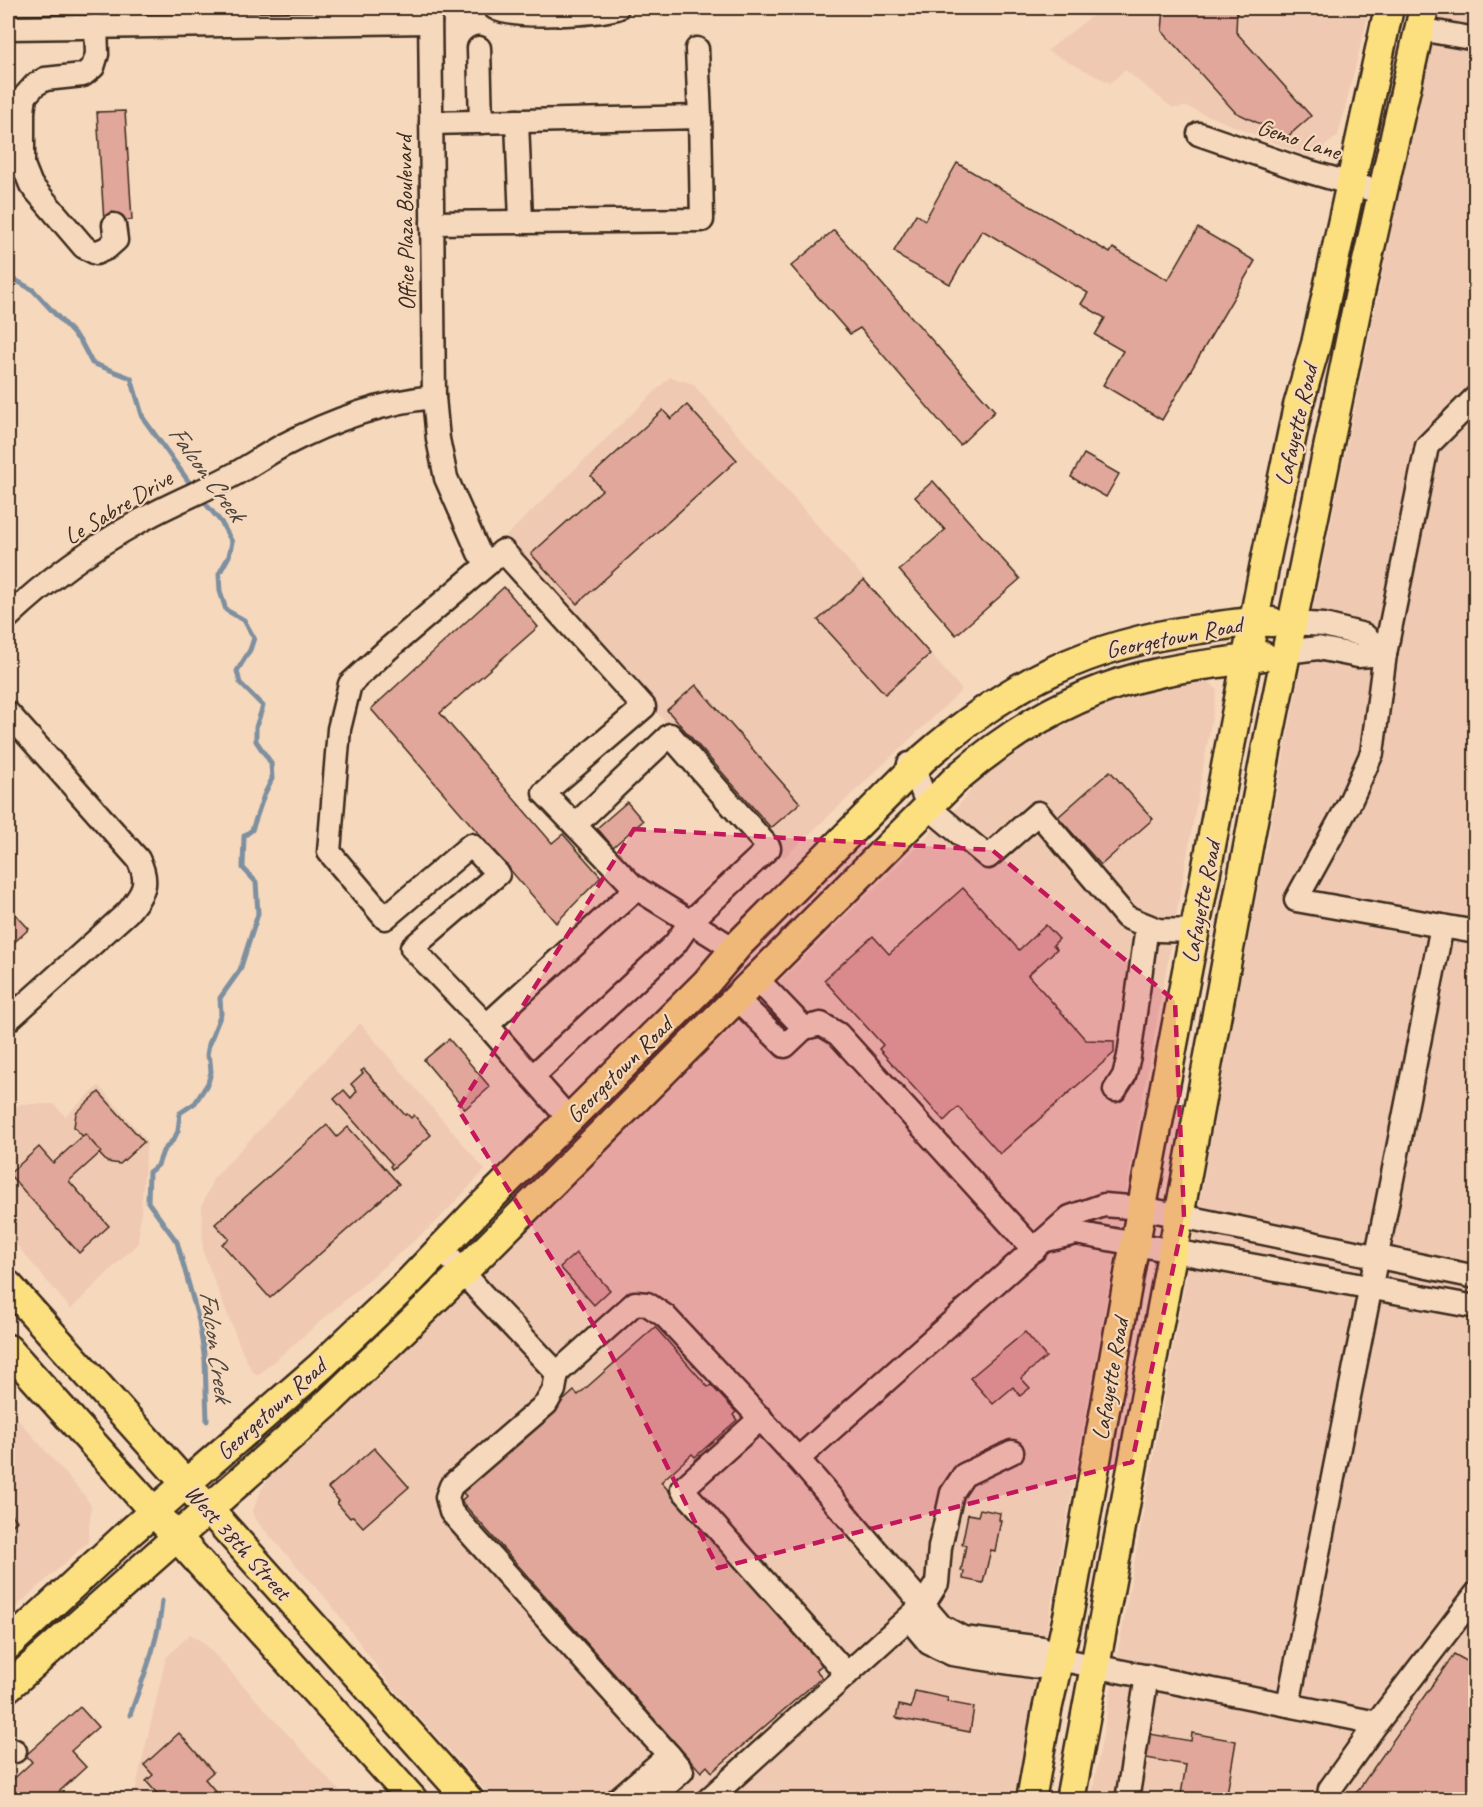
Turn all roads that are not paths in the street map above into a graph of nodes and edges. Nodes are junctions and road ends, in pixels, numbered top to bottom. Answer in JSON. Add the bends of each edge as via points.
{"nodes":[{"id":1,"x":495,"y":8,"type":"edge"},
{"id":2,"x":617,"y":8,"type":"edge"},
{"id":3,"x":1389,"y":8,"type":"edge"},
{"id":4,"x":430,"y":15,"type":"edge"},
{"id":5,"x":1421,"y":18,"type":"edge"},
{"id":6,"x":96,"y":26,"type":"junction"},
{"id":7,"x":8,"y":28,"type":"edge"},
{"id":8,"x":1476,"y":39,"type":"edge"},
{"id":9,"x":479,"y":48,"type":"dead end"},
{"id":10,"x":698,"y":49,"type":"dead end"},
{"id":11,"x":700,"y":117,"type":"junction"},
{"id":12,"x":481,"y":122,"type":"junction"},
{"id":13,"x":517,"y":122,"type":"junction"},
{"id":14,"x":431,"y":123,"type":"junction"},
{"id":15,"x":1199,"y":134,"type":"dead end"},
{"id":16,"x":1350,"y":184,"type":"junction"},
{"id":17,"x":1383,"y":193,"type":"junction"},
{"id":18,"x":521,"y":221,"type":"junction"},
{"id":19,"x":432,"y":223,"type":"junction"},
{"id":20,"x":114,"y":225,"type":"dead end"},
{"id":21,"x":434,"y":397,"type":"junction"},
{"id":22,"x":1476,"y":397,"type":"edge"},
{"id":23,"x":490,"y":562,"type":"junction"},
{"id":24,"x":8,"y":617,"type":"edge"},
{"id":25,"x":1254,"y":621,"type":"junction"},
{"id":26,"x":1292,"y":622,"type":"junction"},
{"id":27,"x":1286,"y":652,"type":"junction"},
{"id":28,"x":1384,"y":654,"type":"junction"},
{"id":29,"x":1246,"y":659,"type":"junction"},
{"id":30,"x":8,"y":713,"type":"edge"},
{"id":31,"x":911,"y":766,"type":"junction"},
{"id":32,"x":928,"y":807,"type":"junction"},
{"id":33,"x":575,"y":825,"type":"junction"},
{"id":34,"x":637,"y":888,"type":"junction"},
{"id":35,"x":691,"y":921,"type":"junction"},
{"id":36,"x":1147,"y":926,"type":"junction"},
{"id":37,"x":1442,"y":926,"type":"junction"},
{"id":38,"x":1195,"y":931,"type":"junction"},
{"id":39,"x":1476,"y":932,"type":"edge"},
{"id":40,"x":735,"y":949,"type":"junction"},
{"id":41,"x":746,"y":988,"type":"junction"},
{"id":42,"x":8,"y":1020,"type":"edge"},
{"id":43,"x":487,"y":1025,"type":"junction"},
{"id":44,"x":532,"y":1077,"type":"junction"},
{"id":45,"x":1115,"y":1090,"type":"dead end"},
{"id":46,"x":569,"y":1119,"type":"junction"},
{"id":47,"x":1142,"y":1208,"type":"junction"},
{"id":48,"x":1179,"y":1216,"type":"junction"},
{"id":49,"x":1039,"y":1245,"type":"junction"},
{"id":50,"x":1134,"y":1245,"type":"junction"},
{"id":51,"x":442,"y":1249,"type":"junction"},
{"id":52,"x":1173,"y":1250,"type":"junction"},
{"id":53,"x":1376,"y":1257,"type":"junction"},
{"id":54,"x":463,"y":1272,"type":"junction"},
{"id":55,"x":1476,"y":1277,"type":"edge"},
{"id":56,"x":8,"y":1285,"type":"edge"},
{"id":57,"x":1370,"y":1287,"type":"junction"},
{"id":58,"x":1476,"y":1307,"type":"edge"},
{"id":59,"x":8,"y":1349,"type":"edge"},
{"id":60,"x":557,"y":1372,"type":"junction"},
{"id":61,"x":760,"y":1418,"type":"junction"},
{"id":62,"x":1012,"y":1452,"type":"dead end"},
{"id":63,"x":798,"y":1459,"type":"junction"},
{"id":64,"x":187,"y":1485,"type":"junction"},
{"id":65,"x":208,"y":1508,"type":"junction"},
{"id":66,"x":155,"y":1512,"type":"junction"},
{"id":67,"x":176,"y":1536,"type":"junction"},
{"id":68,"x":1476,"y":1594,"type":"edge"},
{"id":69,"x":916,"y":1612,"type":"junction"},
{"id":70,"x":8,"y":1645,"type":"edge"},
{"id":71,"x":1059,"y":1659,"type":"junction"},
{"id":72,"x":1096,"y":1665,"type":"junction"},
{"id":73,"x":847,"y":1674,"type":"junction"},
{"id":74,"x":1147,"y":1676,"type":"junction"},
{"id":75,"x":8,"y":1688,"type":"edge"},
{"id":76,"x":1288,"y":1705,"type":"junction"},
{"id":77,"x":1377,"y":1723,"type":"junction"},
{"id":78,"x":675,"y":1763,"type":"junction"},
{"id":79,"x":412,"y":1800,"type":"edge"},
{"id":80,"x":469,"y":1800,"type":"edge"},
{"id":81,"x":617,"y":1800,"type":"edge"},
{"id":82,"x":650,"y":1800,"type":"edge"},
{"id":83,"x":707,"y":1800,"type":"edge"},
{"id":84,"x":1031,"y":1800,"type":"edge"},
{"id":85,"x":1070,"y":1800,"type":"edge"},
{"id":86,"x":1127,"y":1800,"type":"edge"},
{"id":87,"x":1328,"y":1800,"type":"edge"}],
"edges":[{"from":1,"to":2,"type":"street","via":[[526,14]]},
{"from":3,"to":16,"type":"main road","name":"Lafayette Road"},
{"from":4,"to":6,"type":"street"},
{"from":4,"to":14,"type":"street","name":"Office Plaza Boulevard"},
{"from":5,"to":8,"type":"street"},
{"from":5,"to":17,"type":"main road","name":"Lafayette Road"},
{"from":6,"to":7,"type":"street"},
{"from":6,"to":20,"type":"street","via":[[97,54],[93,67],[83,75],[45,79],[25,96],[23,165],[31,185],[84,247],[96,253],[107,248],[116,240]]},
{"from":9,"to":12,"type":"street"},
{"from":10,"to":11,"type":"street"},
{"from":11,"to":13,"type":"street"},
{"from":11,"to":18,"type":"street","via":[[702,220]]},
{"from":12,"to":13,"type":"street"},
{"from":12,"to":14,"type":"street"},
{"from":13,"to":18,"type":"street"},
{"from":14,"to":19,"type":"street","name":"Office Plaza Boulevard"},
{"from":15,"to":16,"type":"street","name":"Gemo Lane"},
{"from":16,"to":17,"type":"street","name":"Gemo Lane"},
{"from":16,"to":25,"type":"main road","name":"Lafayette Road"},
{"from":17,"to":26,"type":"main road","name":"Lafayette Road"},
{"from":18,"to":19,"type":"street"},
{"from":19,"to":21,"type":"street","name":"Office Plaza Boulevard"},
{"from":21,"to":23,"type":"street","name":"Office Plaza Boulevard","via":[[446,478],[479,553]]},
{"from":21,"to":24,"type":"street","name":"Le Sabre Drive","via":[[401,402],[340,421],[282,446],[234,475],[134,524],[48,583]]},
{"from":22,"to":28,"type":"street","via":[[1427,446]]},
{"from":23,"to":33,"type":"street","via":[[503,551],[644,707],[544,793]]},
{"from":23,"to":43,"type":"street","via":[[350,684],[339,729],[329,852],[385,918],[471,845],[498,874],[412,948]]},
{"from":25,"to":26,"type":"main road","name":"Georgetown Road"},
{"from":25,"to":29,"type":"main road","name":"Lafayette Road"},
{"from":25,"to":31,"type":"main road","name":"Georgetown Road","via":[[1155,636],[1092,654],[1041,675],[973,717]]},
{"from":26,"to":27,"type":"main road","name":"Lafayette Road"},
{"from":26,"to":28,"type":"street","via":[[1364,635]]},
{"from":27,"to":28,"type":"street","via":[[1318,648],[1358,656]]},
{"from":27,"to":29,"type":"main road","name":"Georgetown Road"},
{"from":27,"to":48,"type":"main road","name":"Lafayette Road"},
{"from":28,"to":37,"type":"street","via":[[1372,753],[1296,900]]},
{"from":29,"to":32,"type":"main road","name":"Georgetown Road","via":[[1160,672],[1063,705],[990,750]]},
{"from":29,"to":38,"type":"main road","name":"Lafayette Road"},
{"from":30,"to":42,"type":"street","via":[[138,859],[145,886],[128,912]]},
{"from":31,"to":32,"type":"street"},
{"from":31,"to":40,"type":"main road","name":"Georgetown Road"},
{"from":32,"to":36,"type":"street","via":[[988,857],[1038,813],[1126,917]]},
{"from":32,"to":41,"type":"main road","name":"Georgetown Road"},
{"from":33,"to":34,"type":"street"},
{"from":33,"to":35,"type":"street","via":[[670,735],[769,848]]},
{"from":34,"to":35,"type":"street"},
{"from":34,"to":43,"type":"street"},
{"from":35,"to":40,"type":"street"},
{"from":35,"to":44,"type":"street","via":[[675,944]]},
{"from":36,"to":38,"type":"street"},
{"from":36,"to":45,"type":"street","via":[[1129,1056]]},
{"from":37,"to":39,"type":"street"},
{"from":37,"to":53,"type":"street"},
{"from":38,"to":47,"type":"main road","name":"Lafayette Road"},
{"from":40,"to":46,"type":"main road","name":"Georgetown Road","via":[[706,983]]},
{"from":41,"to":49,"type":"street","via":[[785,1046],[804,1028],[821,1024],[838,1034]]},
{"from":41,"to":54,"type":"main road","name":"Georgetown Road"},
{"from":43,"to":44,"type":"street"},
{"from":44,"to":46,"type":"street"},
{"from":46,"to":51,"type":"main road","name":"Georgetown Road"},
{"from":47,"to":48,"type":"street"},
{"from":47,"to":49,"type":"street","via":[[1104,1205],[1070,1217]]},
{"from":47,"to":50,"type":"main road","name":"Lafayette Road"},
{"from":48,"to":52,"type":"main road","name":"Lafayette Road"},
{"from":48,"to":53,"type":"street"},
{"from":49,"to":50,"type":"street","via":[[1076,1233]]},
{"from":49,"to":63,"type":"street"},
{"from":50,"to":52,"type":"street"},
{"from":50,"to":71,"type":"main road","name":"Lafayette Road"},
{"from":51,"to":54,"type":"street"},
{"from":51,"to":64,"type":"main road","name":"Georgetown Road","via":[[296,1389]]},
{"from":52,"to":57,"type":"street"},
{"from":52,"to":72,"type":"main road","name":"Lafayette Road"},
{"from":53,"to":55,"type":"street"},
{"from":53,"to":57,"type":"street"},
{"from":54,"to":60,"type":"street"},
{"from":54,"to":65,"type":"main road","name":"Georgetown Road","via":[[328,1402]]},
{"from":56,"to":64,"type":"main road","name":"West 38th Street"},
{"from":57,"to":58,"type":"street"},
{"from":57,"to":76,"type":"street"},
{"from":59,"to":66,"type":"main road","name":"West 38th Street"},
{"from":60,"to":61,"type":"street","via":[[635,1303],[647,1304],[665,1316]]},
{"from":60,"to":78,"type":"street","via":[[554,1390],[546,1404],[451,1486],[447,1497],[451,1512]]},
{"from":61,"to":63,"type":"street"},
{"from":61,"to":73,"type":"street","via":[[682,1489]]},
{"from":62,"to":69,"type":"street","via":[[964,1475],[952,1493],[937,1583]]},
{"from":63,"to":69,"type":"street"},
{"from":64,"to":65,"type":"main road","name":"West 38th Street"},
{"from":64,"to":66,"type":"main road","name":"Georgetown Road"},
{"from":65,"to":67,"type":"main road","name":"Georgetown Road"},
{"from":65,"to":80,"type":"main road","name":"West 38th Street"},
{"from":66,"to":67,"type":"main road","name":"West 38th Street"},
{"from":66,"to":70,"type":"main road","name":"Georgetown Road"},
{"from":67,"to":75,"type":"main road","name":"Georgetown Road"},
{"from":67,"to":79,"type":"main road","name":"West 38th Street"},
{"from":68,"to":77,"type":"street"},
{"from":69,"to":71,"type":"street","via":[[963,1638],[1042,1648]]},
{"from":69,"to":73,"type":"street"},
{"from":71,"to":72,"type":"street"},
{"from":71,"to":84,"type":"main road","name":"Lafayette Road"},
{"from":72,"to":74,"type":"street"},
{"from":72,"to":85,"type":"main road","name":"Lafayette Road"},
{"from":73,"to":83,"type":"street"},
{"from":74,"to":76,"type":"street"},
{"from":74,"to":86,"type":"street"},
{"from":76,"to":77,"type":"street"},
{"from":77,"to":87,"type":"street","via":[[1330,1789]]},
{"from":78,"to":81,"type":"street"},
{"from":78,"to":82,"type":"street"},
{"from":78,"to":83,"type":"street"}]}
